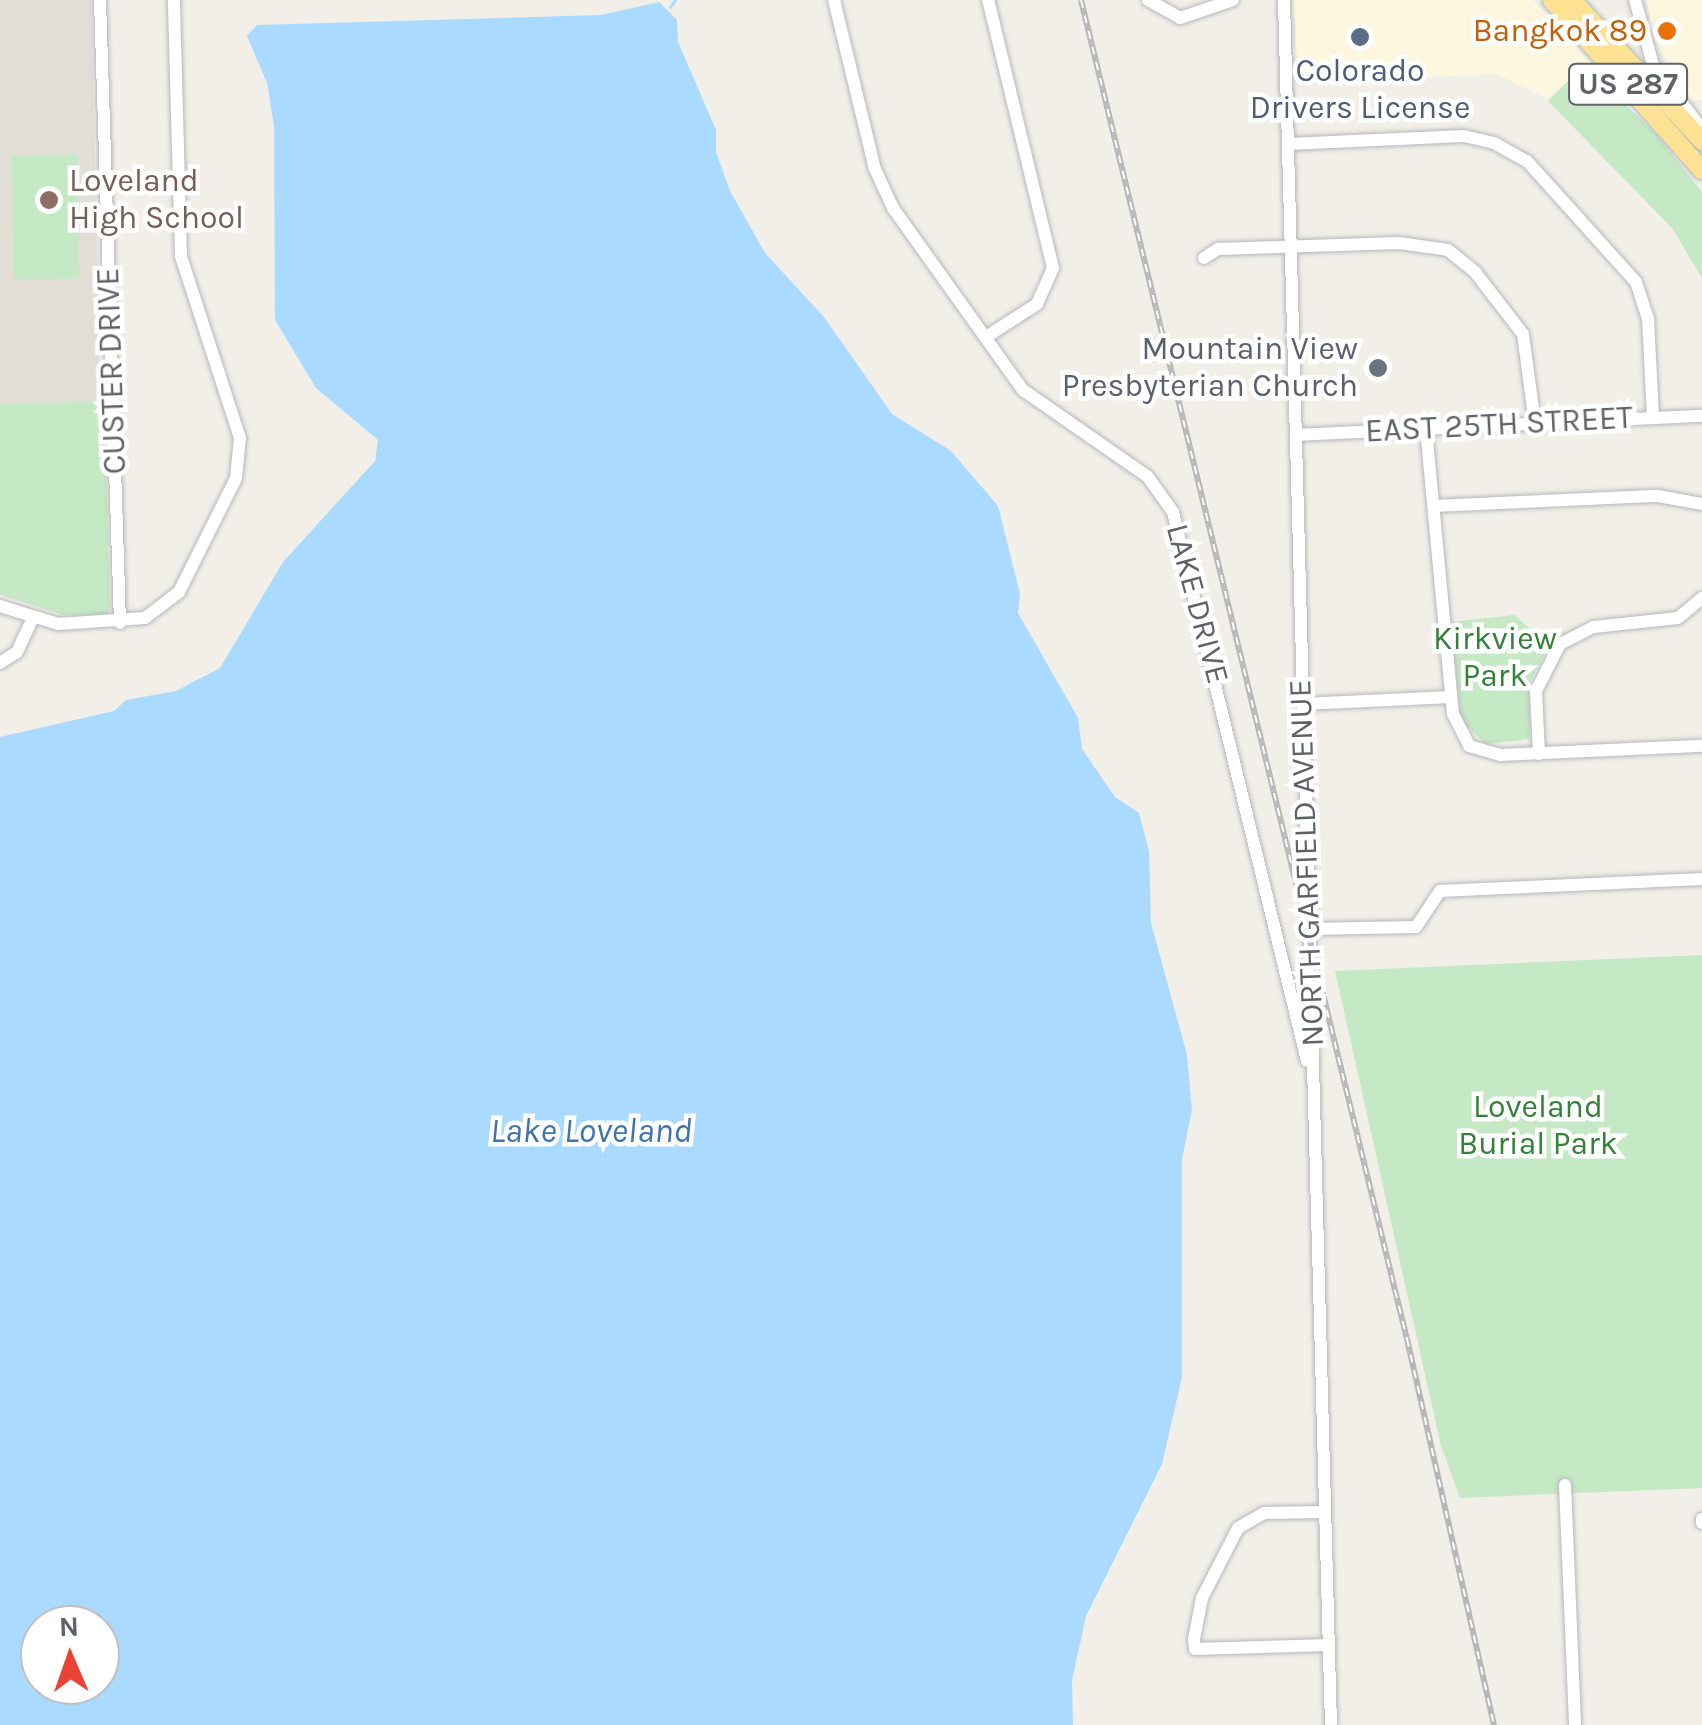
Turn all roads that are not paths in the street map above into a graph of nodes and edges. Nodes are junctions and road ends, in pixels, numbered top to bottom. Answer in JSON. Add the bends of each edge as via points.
{"nodes":[{"id":1,"x":100,"y":0,"type":"edge"},
{"id":2,"x":174,"y":0,"type":"edge"},
{"id":3,"x":834,"y":0,"type":"edge"},
{"id":4,"x":988,"y":0,"type":"edge"},
{"id":5,"x":1148,"y":0,"type":"edge"},
{"id":6,"x":1232,"y":0,"type":"edge"},
{"id":7,"x":1284,"y":0,"type":"edge"},
{"id":8,"x":1552,"y":0,"type":"edge"},
{"id":9,"x":1572,"y":0,"type":"edge"},
{"id":10,"x":1635,"y":0,"type":"edge"},
{"id":11,"x":1701,"y":140,"type":"edge"},
{"id":12,"x":1288,"y":144,"type":"junction"},
{"id":13,"x":1702,"y":170,"type":"edge"},
{"id":14,"x":1290,"y":248,"type":"junction"},
{"id":15,"x":1204,"y":258,"type":"dead end"},
{"id":16,"x":986,"y":337,"type":"junction"},
{"id":17,"x":1702,"y":416,"type":"edge"},
{"id":18,"x":1654,"y":418,"type":"junction"},
{"id":19,"x":1535,"y":424,"type":"junction"},
{"id":20,"x":1426,"y":429,"type":"junction"},
{"id":21,"x":1296,"y":435,"type":"junction"},
{"id":22,"x":1702,"y":504,"type":"edge"},
{"id":23,"x":1434,"y":506,"type":"junction"},
{"id":24,"x":1700,"y":603,"type":"edge"},
{"id":25,"x":0,"y":606,"type":"edge"},
{"id":26,"x":33,"y":617,"type":"junction"},
{"id":27,"x":120,"y":623,"type":"junction"},
{"id":28,"x":0,"y":663,"type":"edge"},
{"id":29,"x":1451,"y":697,"type":"junction"},
{"id":30,"x":1303,"y":704,"type":"junction"},
{"id":31,"x":1702,"y":746,"type":"edge"},
{"id":32,"x":1539,"y":754,"type":"junction"},
{"id":33,"x":1702,"y":879,"type":"edge"},
{"id":34,"x":1309,"y":929,"type":"junction"},
{"id":35,"x":1313,"y":1082,"type":"junction"},
{"id":36,"x":1566,"y":1485,"type":"dead end"},
{"id":37,"x":1325,"y":1512,"type":"junction"},
{"id":38,"x":1329,"y":1645,"type":"junction"},
{"id":39,"x":1331,"y":1725,"type":"edge"},
{"id":40,"x":1575,"y":1725,"type":"edge"}],
"edges":[{"from":1,"to":27,"type":"street","name":"CUSTER DRIVE"},
{"from":2,"to":27,"type":"street","via":[[181,256],[239,433],[239,462],[179,592],[145,618]]},
{"from":3,"to":16,"type":"street","name":"LAKE DRIVE","via":[[879,184]]},
{"from":4,"to":16,"type":"street","via":[[1052,268],[1037,304]]},
{"from":5,"to":6,"type":"street","via":[[1180,18]]},
{"from":7,"to":12,"type":"street","name":"NORTH GARFIELD AVENUE"},
{"from":8,"to":13,"type":"highway","number":"US 287"},
{"from":9,"to":11,"type":"highway","number":"US 287"},
{"from":10,"to":11,"type":"street","via":[[1653,65],[1698,124]]},
{"from":12,"to":14,"type":"street","name":"NORTH GARFIELD AVENUE"},
{"from":12,"to":18,"type":"street","via":[[1464,136],[1494,142],[1527,161],[1636,282],[1648,318]]},
{"from":14,"to":15,"type":"street","via":[[1218,250]]},
{"from":14,"to":19,"type":"street","via":[[1419,243],[1456,254],[1523,334]]},
{"from":14,"to":21,"type":"street","name":"NORTH GARFIELD AVENUE"},
{"from":16,"to":35,"type":"street","name":"LAKE DRIVE","via":[[1030,398],[1148,477],[1173,512]]},
{"from":17,"to":18,"type":"street","name":"EAST 25TH STREET"},
{"from":18,"to":19,"type":"street","name":"EAST 25TH STREET"},
{"from":19,"to":20,"type":"street","name":"EAST 25TH STREET"},
{"from":20,"to":21,"type":"street","name":"EAST 25TH STREET"},
{"from":20,"to":23,"type":"street"},
{"from":21,"to":30,"type":"street","name":"NORTH GARFIELD AVENUE"},
{"from":22,"to":23,"type":"street","via":[[1658,496]]},
{"from":23,"to":29,"type":"street"},
{"from":24,"to":32,"type":"street","via":[[1678,618],[1594,627],[1560,644],[1536,691]]},
{"from":25,"to":26,"type":"street"},
{"from":26,"to":27,"type":"street","via":[[58,624]]},
{"from":26,"to":28,"type":"street","via":[[16,652]]},
{"from":29,"to":30,"type":"street"},
{"from":29,"to":32,"type":"street","via":[[1456,728],[1468,746],[1488,754]]},
{"from":30,"to":34,"type":"street","name":"NORTH GARFIELD AVENUE"},
{"from":31,"to":32,"type":"street"},
{"from":33,"to":34,"type":"street","via":[[1440,891],[1428,900],[1422,925]]},
{"from":34,"to":35,"type":"street","name":"NORTH GARFIELD AVENUE"},
{"from":35,"to":37,"type":"street","name":"NORTH GARFIELD AVENUE"},
{"from":36,"to":40,"type":"street"},
{"from":37,"to":38,"type":"street","name":"NORTH GARFIELD AVENUE"},
{"from":37,"to":38,"type":"street","via":[[1264,1513],[1238,1528],[1202,1598],[1194,1639],[1195,1649]]},
{"from":38,"to":39,"type":"street","name":"NORTH GARFIELD AVENUE"}]}
